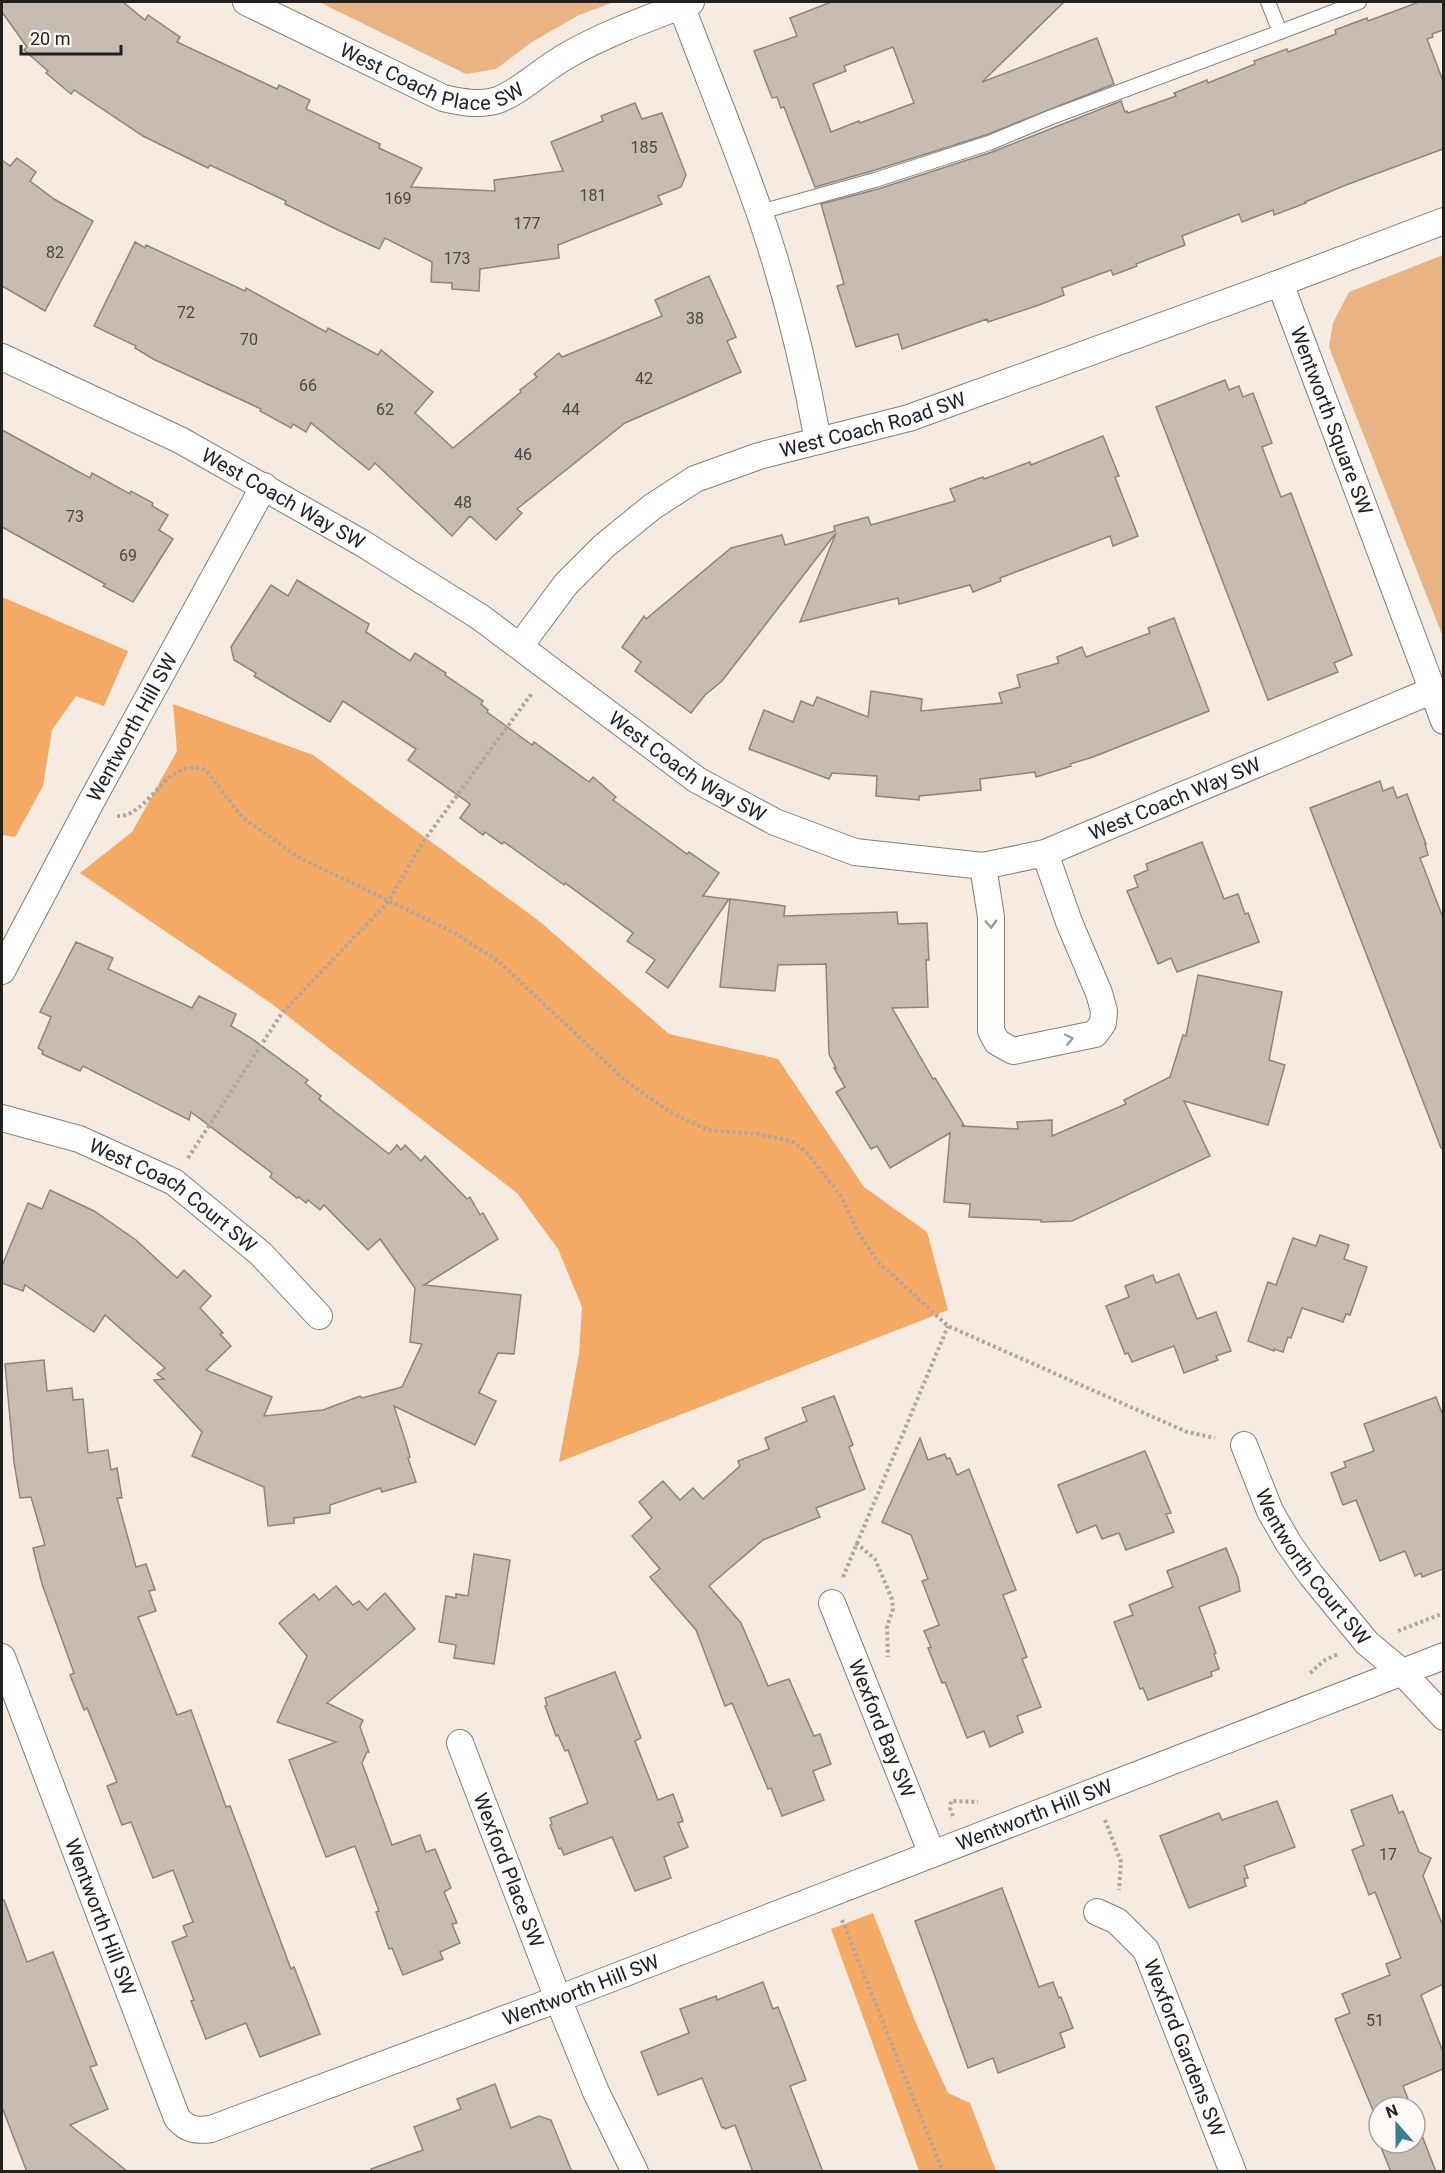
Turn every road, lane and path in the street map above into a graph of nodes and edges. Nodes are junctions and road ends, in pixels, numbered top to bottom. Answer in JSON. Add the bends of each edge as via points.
{"nodes":[{"id":1,"x":246,"y":2,"type":"edge"},
{"id":2,"x":1268,"y":2,"type":"edge"},
{"id":3,"x":1359,"y":2,"type":"edge"},
{"id":4,"x":686,"y":3,"type":"edge"},
{"id":5,"x":1280,"y":32,"type":"junction"},
{"id":6,"x":760,"y":212,"type":"junction"},
{"id":7,"x":1443,"y":221,"type":"edge"},
{"id":8,"x":1280,"y":283,"type":"junction"},
{"id":9,"x":2,"y":357,"type":"edge"},
{"id":10,"x":818,"y":441,"type":"junction"},
{"id":11,"x":264,"y":486,"type":"junction"},
{"id":12,"x":520,"y":646,"type":"junction"},
{"id":13,"x":1431,"y":691,"type":"junction"},
{"id":14,"x":533,"y":692,"type":"dead end"},
{"id":15,"x":1443,"y":721,"type":"edge"},
{"id":16,"x":111,"y":813,"type":"dead end"},
{"id":17,"x":1045,"y":853,"type":"junction"},
{"id":18,"x":983,"y":866,"type":"junction"},
{"id":19,"x":388,"y":902,"type":"junction"},
{"id":20,"x":2,"y":971,"type":"edge"},
{"id":21,"x":2,"y":1118,"type":"edge"},
{"id":22,"x":174,"y":1182,"type":"junction"},
{"id":23,"x":320,"y":1316,"type":"dead end"},
{"id":24,"x":948,"y":1326,"type":"junction"},
{"id":25,"x":1244,"y":1444,"type":"joint"},
{"id":26,"x":856,"y":1543,"type":"junction"},
{"id":27,"x":832,"y":1603,"type":"joint"},
{"id":28,"x":1443,"y":1656,"type":"edge"},
{"id":29,"x":2,"y":1657,"type":"edge"},
{"id":30,"x":890,"y":1664,"type":"dead end"},
{"id":31,"x":1402,"y":1672,"type":"junction"},
{"id":32,"x":1443,"y":1717,"type":"edge"},
{"id":33,"x":460,"y":1743,"type":"dead end"},
{"id":34,"x":1095,"y":1793,"type":"junction"},
{"id":35,"x":945,"y":1796,"type":"dead end"},
{"id":36,"x":951,"y":1801,"type":"dead end"},
{"id":37,"x":932,"y":1854,"type":"junction"},
{"id":38,"x":833,"y":1893,"type":"junction"},
{"id":39,"x":1107,"y":1916,"type":"joint"},
{"id":40,"x":558,"y":1999,"type":"junction"},
{"id":41,"x":635,"y":2172,"type":"edge"},
{"id":42,"x":943,"y":2172,"type":"edge"},
{"id":43,"x":1233,"y":2172,"type":"edge"}],
"edges":[{"from":1,"to":4,"type":"street","name":"West Coach Place SW","via":[[443,98],[482,103],[511,93],[589,43]]},
{"from":2,"to":5,"type":"lane"},
{"from":3,"to":5,"type":"lane"},
{"from":4,"to":6,"type":"street","name":"West Coach Place SW"},
{"from":5,"to":6,"type":"lane","via":[[989,143]]},
{"from":6,"to":10,"type":"street","name":"West Coach Place SW","via":[[791,314]]},
{"from":7,"to":8,"type":"street"},
{"from":8,"to":10,"type":"street","name":"West Coach Road SW","via":[[909,418]]},
{"from":8,"to":13,"type":"street","name":"Wentworth Square SW"},
{"from":9,"to":11,"type":"street","name":"West Coach Way SW","via":[[180,440]]},
{"from":10,"to":12,"type":"street","name":"West Coach Road SW","via":[[759,456],[695,479],[652,507],[566,584]]},
{"from":11,"to":12,"type":"street","name":"West Coach Way SW","via":[[362,543]]},
{"from":11,"to":20,"type":"street","name":"Wentworth Hill SW"},
{"from":12,"to":18,"type":"street","name":"West Coach Way SW","via":[[697,780],[775,822],[855,852]]},
{"from":13,"to":15,"type":"street","name":"Wentworth Square SW"},
{"from":13,"to":17,"type":"street","name":"West Coach Way SW"},
{"from":14,"to":19,"type":"path","via":[[423,842]]},
{"from":16,"to":19,"type":"path","via":[[129,816],[177,772],[201,768],[210,774],[242,817],[262,833],[298,857]]},
{"from":17,"to":18,"type":"street","name":"West Coach Way SW"},
{"from":18,"to":17,"type":"street","one_way":true,"via":[[991,917],[991,1031],[997,1042],[1013,1051],[1095,1034],[1103,1023],[1104,1011]]},
{"from":19,"to":22,"type":"path","via":[[282,1013]]},
{"from":19,"to":24,"type":"path","via":[[453,932],[498,961],[626,1081],[670,1112],[708,1130],[759,1134],[794,1142],[842,1196],[858,1232],[878,1261]]},
{"from":21,"to":22,"type":"street","name":"West Coach Court SW","via":[[79,1139]]},
{"from":22,"to":23,"type":"street","name":"West Coach Court SW","via":[[261,1254]]},
{"from":24,"to":25,"type":"path","via":[[1187,1432]]},
{"from":24,"to":26,"type":"path"},
{"from":25,"to":31,"type":"street","name":"Wentworth Court SW","via":[[1270,1511],[1288,1544],[1367,1643]]},
{"from":26,"to":27,"type":"path"},
{"from":26,"to":30,"type":"path","via":[[875,1559],[892,1599],[887,1627]]},
{"from":27,"to":37,"type":"street","name":"Wexford Bay SW"},
{"from":28,"to":31,"type":"street","name":"Wentworth Hill SW"},
{"from":29,"to":40,"type":"street","name":"Wentworth Hill SW","via":[[177,2118],[184,2126],[192,2130],[211,2129]]},
{"from":31,"to":32,"type":"street","name":"Wentworth Court SW"},
{"from":31,"to":34,"type":"street","name":"Wentworth Hill SW"},
{"from":33,"to":40,"type":"street","name":"Wexford Place SW"},
{"from":34,"to":37,"type":"street","name":"Wentworth Hill SW"},
{"from":34,"to":39,"type":"path","via":[[1121,1862]]},
{"from":35,"to":36,"type":"path"},
{"from":37,"to":38,"type":"street","name":"Wentworth Hill SW"},
{"from":38,"to":40,"type":"street","name":"Wentworth Hill SW"},
{"from":38,"to":42,"type":"path"},
{"from":39,"to":43,"type":"street","name":"Wexford Gardens SW","via":[[1146,1950]]},
{"from":40,"to":41,"type":"street","name":"Wexford Place SW","via":[[596,2092]]}]}
